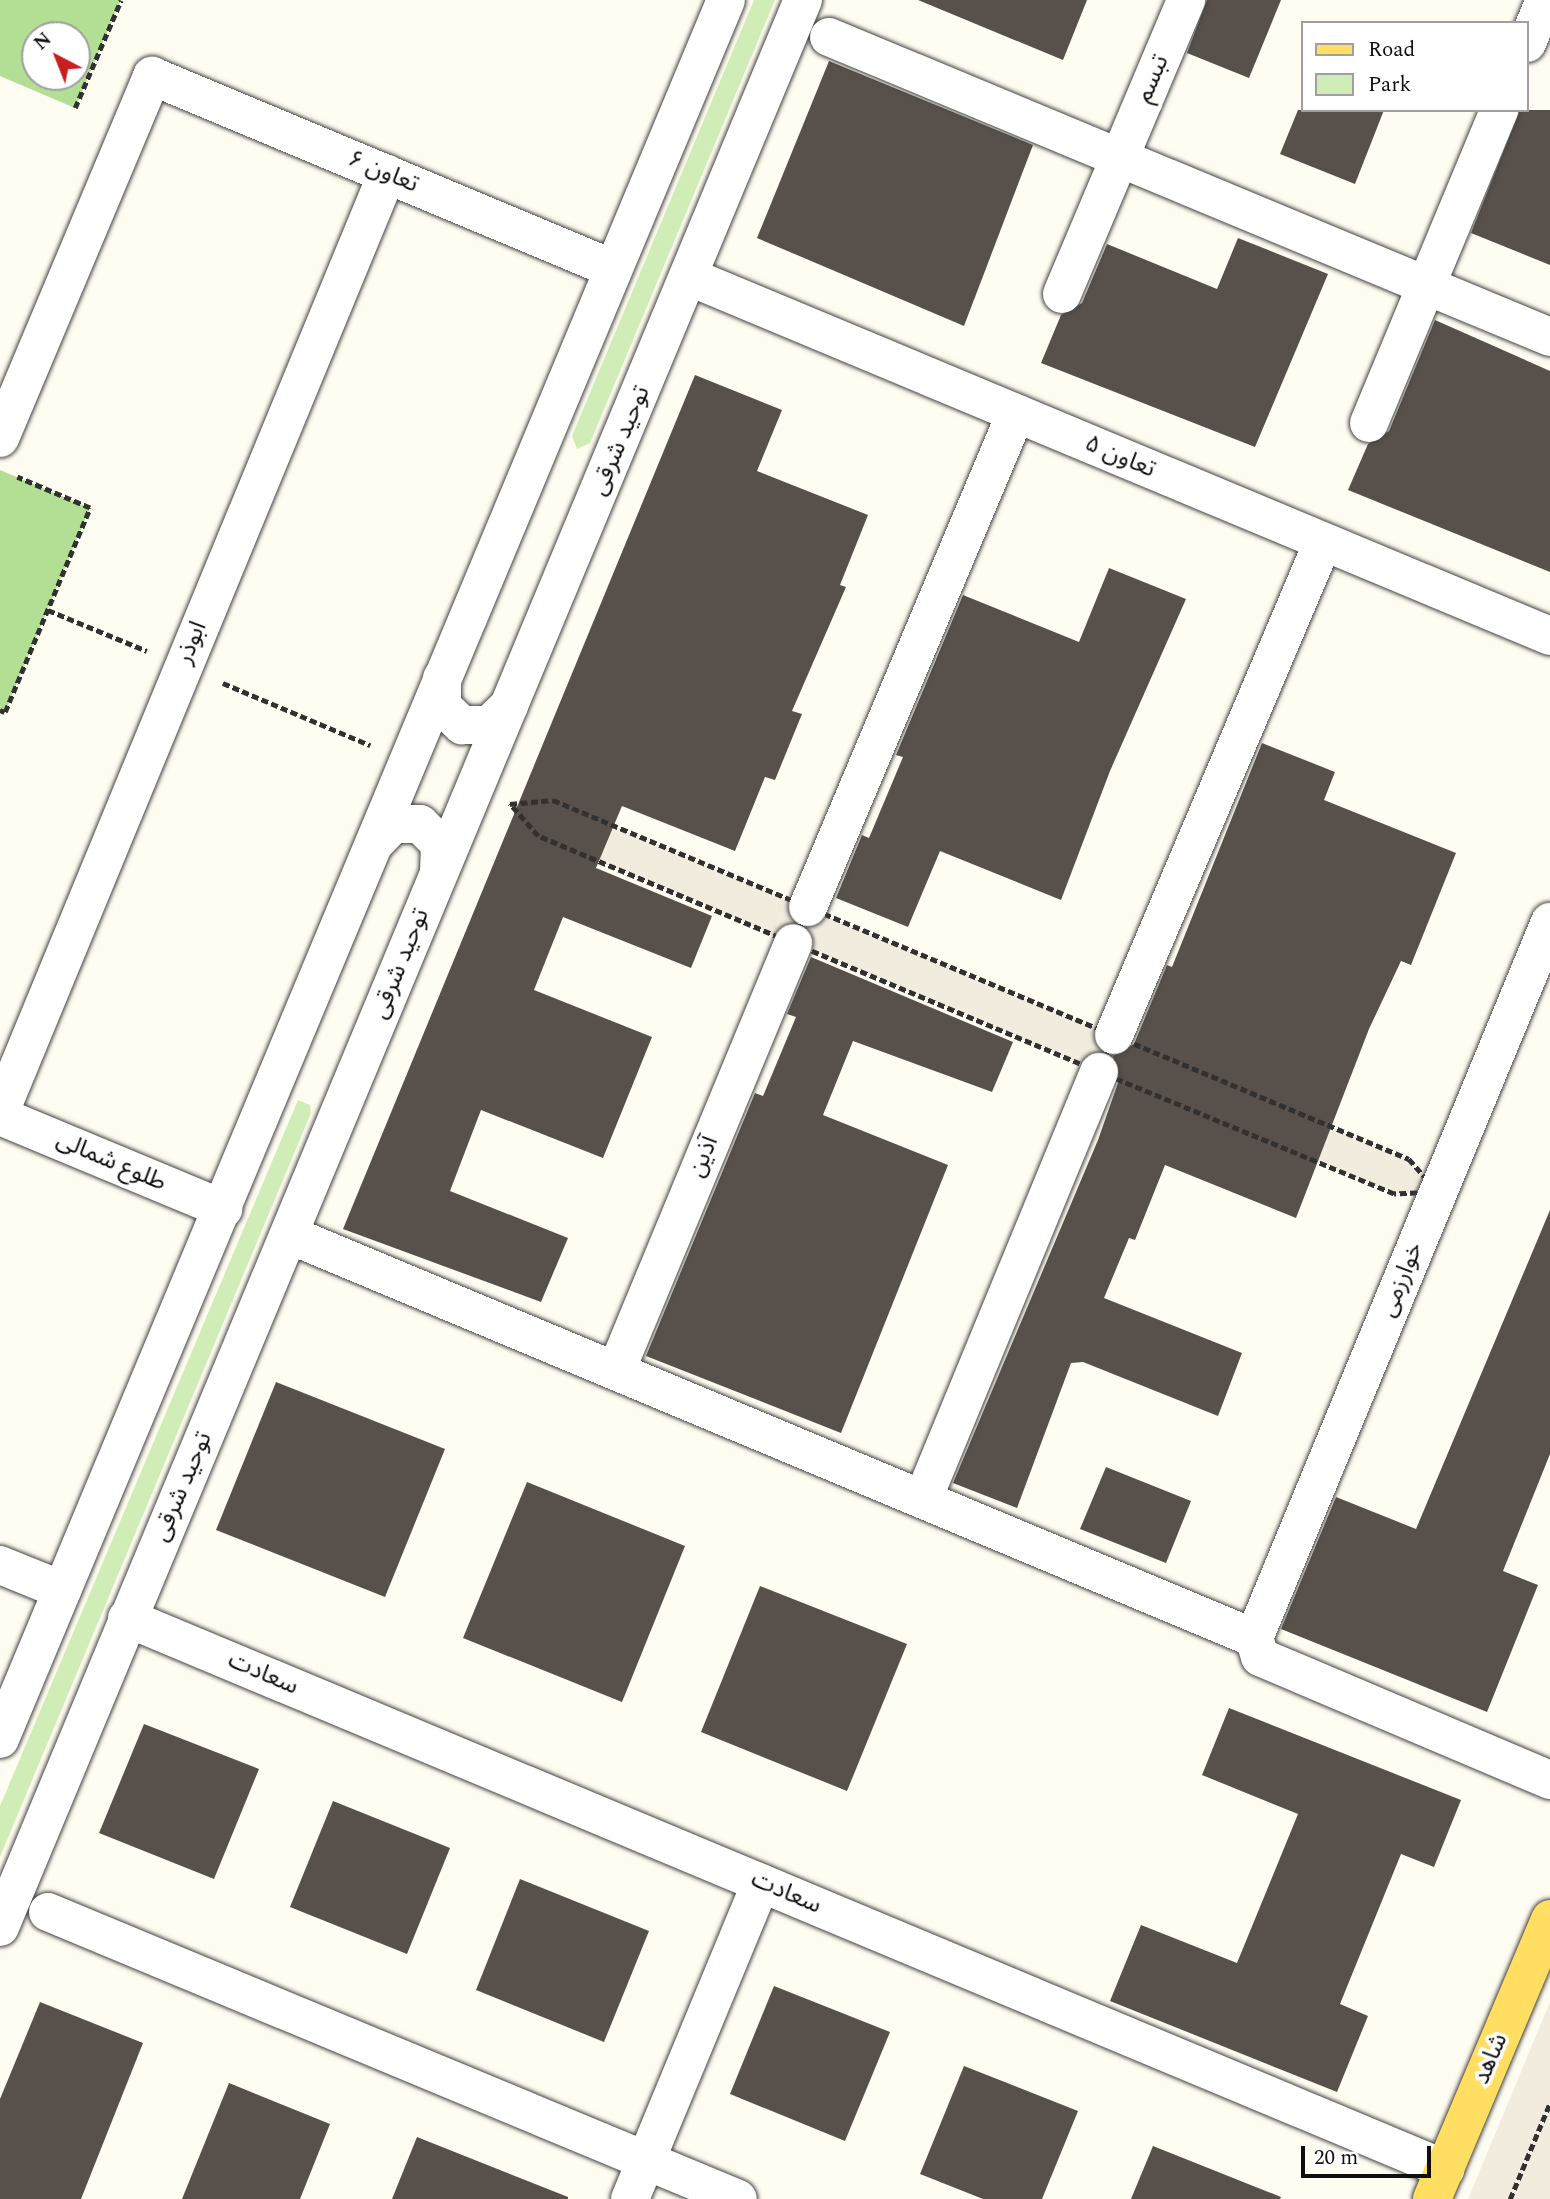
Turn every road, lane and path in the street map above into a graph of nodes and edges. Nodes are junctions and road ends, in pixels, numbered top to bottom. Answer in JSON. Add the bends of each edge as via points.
{"nodes":[{"id":1,"x":121,"y":0,"type":"edge"},
{"id":2,"x":726,"y":0,"type":"edge"},
{"id":3,"x":803,"y":0,"type":"edge"},
{"id":4,"x":1185,"y":0,"type":"edge"},
{"id":5,"x":1545,"y":0,"type":"edge"},
{"id":6,"x":829,"y":37,"type":"dead end"},
{"id":7,"x":1529,"y":38,"type":"edge"},
{"id":8,"x":75,"y":108,"type":"dead end"},
{"id":9,"x":1498,"y":112,"type":"edge"},
{"id":10,"x":1120,"y":158,"type":"junction"},
{"id":11,"x":387,"y":174,"type":"junction"},
{"id":12,"x":613,"y":269,"type":"junction"},
{"id":13,"x":690,"y":277,"type":"junction"},
{"id":14,"x":1426,"y":286,"type":"junction"},
{"id":15,"x":1062,"y":294,"type":"dead end"},
{"id":16,"x":1550,"y":337,"type":"edge"},
{"id":17,"x":1016,"y":413,"type":"junction"},
{"id":18,"x":1369,"y":423,"type":"dead end"},
{"id":19,"x":0,"y":438,"type":"edge"},
{"id":20,"x":13,"y":475,"type":"dead end"},
{"id":21,"x":1323,"y":541,"type":"junction"},
{"id":22,"x":1550,"y":636,"type":"edge"},
{"id":23,"x":442,"y":678,"type":"junction"},
{"id":24,"x":509,"y":706,"type":"junction"},
{"id":25,"x":0,"y":710,"type":"edge"},
{"id":26,"x":374,"y":844,"type":"junction"},
{"id":27,"x":439,"y":871,"type":"junction"},
{"id":28,"x":808,"y":907,"type":"junction"},
{"id":29,"x":1550,"y":922,"type":"edge"},
{"id":30,"x":793,"y":943,"type":"junction"},
{"id":31,"x":1114,"y":1035,"type":"junction"},
{"id":32,"x":1099,"y":1072,"type":"junction"},
{"id":33,"x":0,"y":1114,"type":"edge"},
{"id":34,"x":1438,"y":1192,"type":"junction"},
{"id":35,"x":223,"y":1209,"type":"junction"},
{"id":36,"x":290,"y":1235,"type":"junction"},
{"id":37,"x":616,"y":1371,"type":"junction"},
{"id":38,"x":923,"y":1499,"type":"junction"},
{"id":39,"x":0,"y":1564,"type":"edge"},
{"id":40,"x":62,"y":1590,"type":"junction"},
{"id":41,"x":127,"y":1618,"type":"junction"},
{"id":42,"x":1254,"y":1638,"type":"junction"},
{"id":43,"x":0,"y":1739,"type":"edge"},
{"id":44,"x":1550,"y":1780,"type":"edge"},
{"id":45,"x":761,"y":1883,"type":"junction"},
{"id":46,"x":48,"y":1912,"type":"dead end"},
{"id":47,"x":1550,"y":1919,"type":"edge"},
{"id":48,"x":0,"y":1927,"type":"edge"},
{"id":49,"x":1550,"y":2103,"type":"edge"},
{"id":50,"x":646,"y":2161,"type":"junction"},
{"id":51,"x":1439,"y":2184,"type":"edge"},
{"id":52,"x":630,"y":2199,"type":"edge"},
{"id":53,"x":738,"y":2199,"type":"edge"},
{"id":54,"x":1510,"y":2199,"type":"edge"}],
"edges":[{"from":1,"to":8,"type":"path"},
{"from":2,"to":12,"type":"street"},
{"from":3,"to":13,"type":"street","name":"توحید شرقی"},
{"from":4,"to":10,"type":"street","name":"تبسم"},
{"from":5,"to":7,"type":"street"},
{"from":6,"to":10,"type":"street"},
{"from":9,"to":14,"type":"street"},
{"from":10,"to":14,"type":"street"},
{"from":10,"to":15,"type":"street","name":"تبسم"},
{"from":11,"to":12,"type":"street","name":"تعاون ۶"},
{"from":11,"to":19,"type":"street","name":"تعاون ۶","via":[[152,76]]},
{"from":11,"to":33,"type":"street","name":"ابوذر"},
{"from":12,"to":23,"type":"street"},
{"from":13,"to":17,"type":"street","name":"تعاون ۵"},
{"from":13,"to":24,"type":"street","name":"توحید شرقی"},
{"from":14,"to":16,"type":"street"},
{"from":14,"to":18,"type":"street"},
{"from":17,"to":21,"type":"street","name":"تعاون ۵"},
{"from":17,"to":28,"type":"street"},
{"from":20,"to":25,"type":"path","via":[[90,508],[5,712]]},
{"from":21,"to":22,"type":"street","name":"تعاون ۵"},
{"from":21,"to":31,"type":"street"},
{"from":23,"to":24,"type":"street","via":[[442,706],[462,725],[489,725]]},
{"from":23,"to":26,"type":"street"},
{"from":24,"to":27,"type":"street","name":"توحید شرقی"},
{"from":26,"to":27,"type":"street","via":[[393,824],[420,824],[440,844]]},
{"from":26,"to":35,"type":"street"},
{"from":27,"to":36,"type":"street","name":"توحید شرقی"},
{"from":28,"to":30,"type":"path","via":[[553,800],[510,804],[538,836]]},
{"from":28,"to":31,"type":"path"},
{"from":29,"to":34,"type":"street","name":"خوارزمی"},
{"from":30,"to":32,"type":"path"},
{"from":30,"to":37,"type":"street","name":"آذین"},
{"from":31,"to":34,"type":"path","via":[[1409,1159]]},
{"from":32,"to":34,"type":"path","via":[[1394,1194]]},
{"from":32,"to":38,"type":"street"},
{"from":33,"to":35,"type":"street","name":"طلوع شمالی"},
{"from":34,"to":42,"type":"street","name":"خوارزمی"},
{"from":35,"to":40,"type":"street"},
{"from":36,"to":37,"type":"street"},
{"from":36,"to":41,"type":"street","name":"توحید شرقی"},
{"from":37,"to":38,"type":"street"},
{"from":38,"to":42,"type":"street"},
{"from":39,"to":40,"type":"street"},
{"from":40,"to":43,"type":"street"},
{"from":41,"to":45,"type":"street","name":"سعادت"},
{"from":41,"to":48,"type":"street","name":"توحید شرقی"},
{"from":42,"to":44,"type":"street","via":[[1260,1657]]},
{"from":45,"to":50,"type":"street"},
{"from":45,"to":51,"type":"street","name":"سعادت"},
{"from":46,"to":50,"type":"street"},
{"from":47,"to":51,"type":"main road","name":"شاهد"},
{"from":49,"to":54,"type":"path"},
{"from":50,"to":52,"type":"street"},
{"from":50,"to":53,"type":"street"}]}
